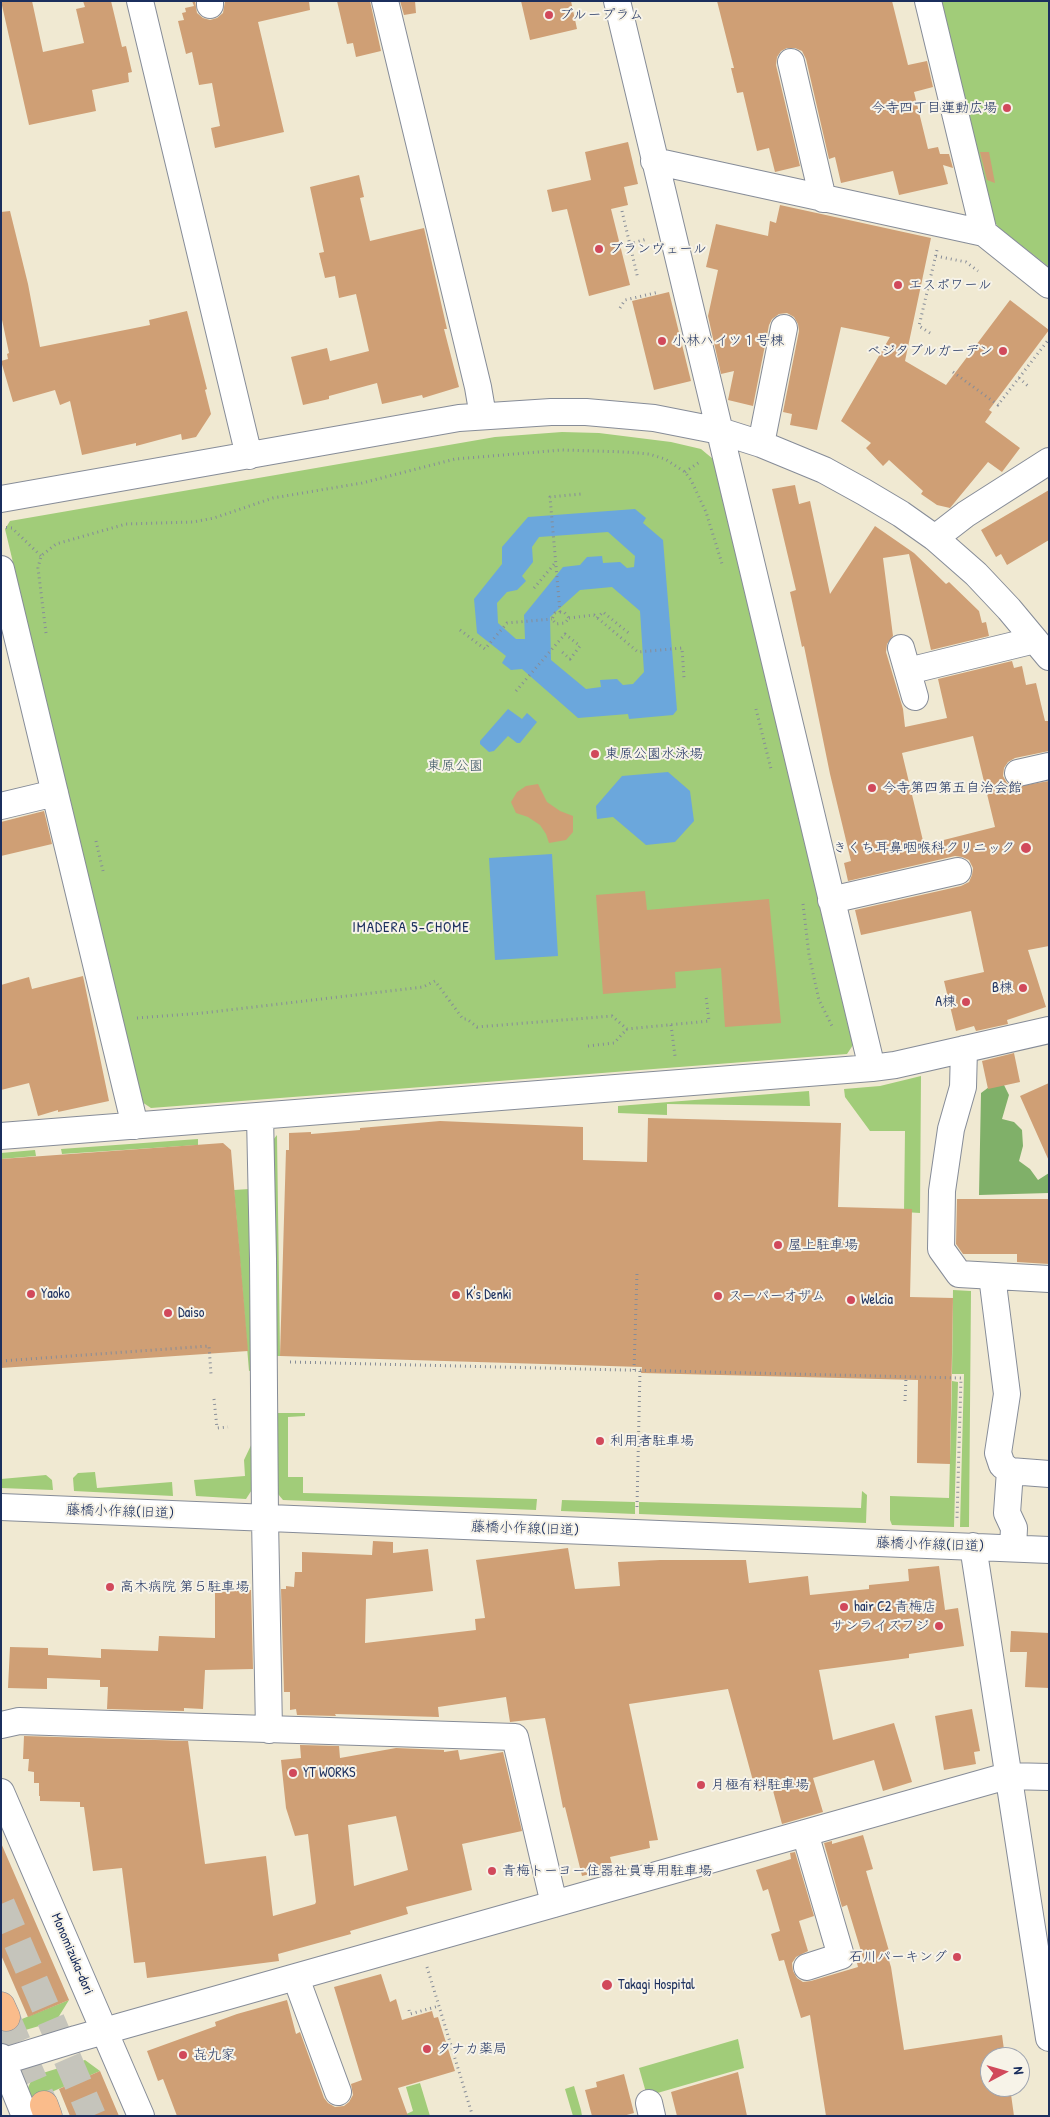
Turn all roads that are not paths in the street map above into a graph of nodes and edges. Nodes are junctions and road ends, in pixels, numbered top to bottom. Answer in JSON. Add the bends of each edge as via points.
{"nodes":[{"id":1,"x":140,"y":1,"type":"edge"},
{"id":2,"x":385,"y":1,"type":"edge"},
{"id":3,"x":616,"y":1,"type":"edge"},
{"id":4,"x":928,"y":1,"type":"edge"},
{"id":5,"x":791,"y":62,"type":"dead end"},
{"id":6,"x":654,"y":161,"type":"junction"},
{"id":7,"x":823,"y":198,"type":"junction"},
{"id":8,"x":984,"y":233,"type":"junction"},
{"id":9,"x":1049,"y":284,"type":"edge"},
{"id":10,"x":784,"y":328,"type":"dead end"},
{"id":11,"x":483,"y":416,"type":"junction"},
{"id":12,"x":720,"y":431,"type":"junction"},
{"id":13,"x":760,"y":444,"type":"junction"},
{"id":14,"x":249,"y":456,"type":"junction"},
{"id":15,"x":1049,"y":461,"type":"edge"},
{"id":16,"x":1,"y":498,"type":"edge"},
{"id":17,"x":935,"y":538,"type":"junction"},
{"id":18,"x":1,"y":569,"type":"edge"},
{"id":19,"x":1042,"y":648,"type":"edge"},
{"id":20,"x":915,"y":697,"type":"dead end"},
{"id":21,"x":1049,"y":766,"type":"edge"},
{"id":22,"x":1018,"y":773,"type":"dead end"},
{"id":23,"x":55,"y":793,"type":"junction"},
{"id":24,"x":1,"y":806,"type":"edge"},
{"id":25,"x":958,"y":871,"type":"dead end"},
{"id":26,"x":831,"y":900,"type":"junction"},
{"id":27,"x":1049,"y":1030,"type":"edge"},
{"id":28,"x":964,"y":1050,"type":"junction"},
{"id":29,"x":870,"y":1061,"type":"junction"},
{"id":30,"x":260,"y":1116,"type":"junction"},
{"id":31,"x":136,"y":1126,"type":"junction"},
{"id":32,"x":1,"y":1136,"type":"edge"},
{"id":33,"x":992,"y":1276,"type":"junction"},
{"id":34,"x":1049,"y":1279,"type":"edge"},
{"id":35,"x":1010,"y":1471,"type":"junction"},
{"id":36,"x":1049,"y":1474,"type":"edge"},
{"id":37,"x":1,"y":1507,"type":"edge"},
{"id":38,"x":265,"y":1519,"type":"junction"},
{"id":39,"x":965,"y":1537,"type":"junction"},
{"id":40,"x":1013,"y":1548,"type":"junction"},
{"id":41,"x":1049,"y":1550,"type":"edge"},
{"id":42,"x":1,"y":1725,"type":"edge"},
{"id":43,"x":269,"y":1730,"type":"junction"},
{"id":44,"x":1007,"y":1776,"type":"junction"},
{"id":45,"x":1049,"y":1777,"type":"edge"},
{"id":46,"x":1,"y":1792,"type":"edge"},
{"id":47,"x":805,"y":1833,"type":"junction"},
{"id":48,"x":554,"y":1904,"type":"junction"},
{"id":49,"x":807,"y":1967,"type":"dead end"},
{"id":50,"x":296,"y":1978,"type":"junction"},
{"id":51,"x":105,"y":2032,"type":"junction"},
{"id":52,"x":1049,"y":2038,"type":"edge"},
{"id":53,"x":2,"y":2060,"type":"edge"},
{"id":54,"x":338,"y":2092,"type":"dead end"},
{"id":55,"x":39,"y":2112,"type":"edge"},
{"id":56,"x":141,"y":2116,"type":"edge"}],
"edges":[{"from":1,"to":14,"type":"street"},
{"from":2,"to":11,"type":"street"},
{"from":3,"to":6,"type":"street"},
{"from":4,"to":8,"type":"street"},
{"from":5,"to":7,"type":"street"},
{"from":6,"to":7,"type":"street"},
{"from":6,"to":12,"type":"street"},
{"from":7,"to":8,"type":"street"},
{"from":8,"to":9,"type":"street"},
{"from":10,"to":13,"type":"street"},
{"from":11,"to":12,"type":"street","via":[[594,412],[654,418]]},
{"from":11,"to":14,"type":"street"},
{"from":12,"to":13,"type":"street"},
{"from":12,"to":26,"type":"street"},
{"from":13,"to":17,"type":"street","via":[[816,467],[864,492]]},
{"from":14,"to":16,"type":"street"},
{"from":15,"to":17,"type":"street","via":[[966,514]]},
{"from":17,"to":19,"type":"street","via":[[976,574]]},
{"from":18,"to":23,"type":"street"},
{"from":19,"to":20,"type":"street","via":[[905,659]]},
{"from":21,"to":22,"type":"street"},
{"from":23,"to":24,"type":"street"},
{"from":23,"to":31,"type":"street"},
{"from":25,"to":26,"type":"street"},
{"from":26,"to":29,"type":"street"},
{"from":27,"to":28,"type":"street"},
{"from":28,"to":29,"type":"street","via":[[895,1065]]},
{"from":28,"to":33,"type":"street","via":[[963,1087],[951,1129],[942,1191],[941,1249],[960,1274]]},
{"from":29,"to":30,"type":"street","via":[[677,1084]]},
{"from":30,"to":31,"type":"street"},
{"from":30,"to":38,"type":"street"},
{"from":31,"to":32,"type":"street"},
{"from":33,"to":34,"type":"street"},
{"from":33,"to":35,"type":"street","via":[[1007,1394],[998,1453],[1002,1465]]},
{"from":35,"to":36,"type":"street"},
{"from":35,"to":40,"type":"street","via":[[1007,1513],[1014,1528]]},
{"from":37,"to":38,"type":"street","name":"藤橋小作線(旧道)"},
{"from":38,"to":39,"type":"street","name":"藤橋小作線(旧道)"},
{"from":38,"to":43,"type":"street"},
{"from":39,"to":40,"type":"street","name":"藤橋小作線(旧道)"},
{"from":39,"to":44,"type":"street"},
{"from":40,"to":41,"type":"street","name":"藤橋小作線(旧道)"},
{"from":42,"to":43,"type":"street","via":[[19,1721]]},
{"from":43,"to":48,"type":"street","via":[[515,1737]]},
{"from":44,"to":45,"type":"street"},
{"from":44,"to":47,"type":"street"},
{"from":44,"to":52,"type":"street"},
{"from":46,"to":51,"type":"street","name":"Monomizuka-dori"},
{"from":47,"to":48,"type":"street"},
{"from":47,"to":49,"type":"street","via":[[841,1956]]},
{"from":48,"to":50,"type":"street"},
{"from":50,"to":51,"type":"street"},
{"from":50,"to":54,"type":"street"},
{"from":51,"to":53,"type":"street"},
{"from":51,"to":56,"type":"street","name":"Monomizuka-dori"},
{"from":53,"to":55,"type":"street"}]}
